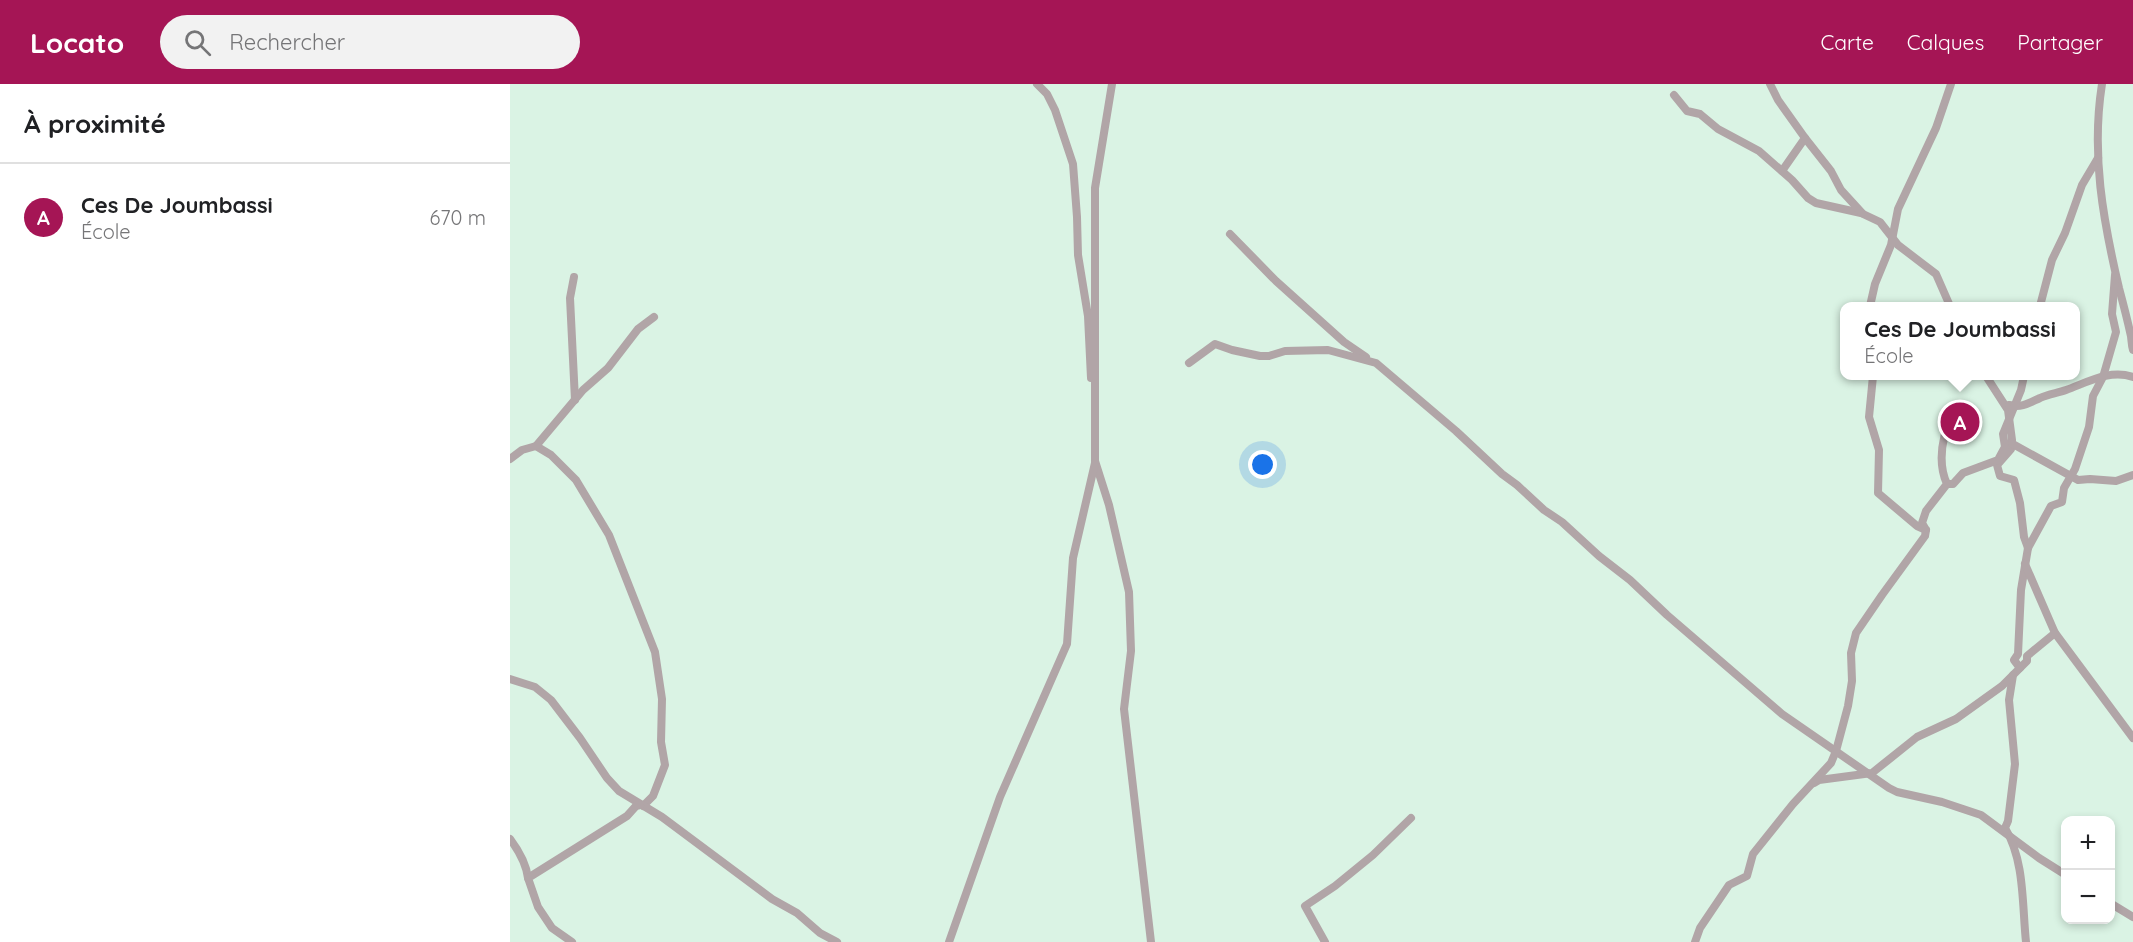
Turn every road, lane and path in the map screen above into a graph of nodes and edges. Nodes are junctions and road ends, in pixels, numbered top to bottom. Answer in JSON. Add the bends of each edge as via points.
{"nodes":[{"id":1,"x":1037,"y":84,"type":"edge"},
{"id":2,"x":1112,"y":84,"type":"edge"},
{"id":3,"x":1770,"y":84,"type":"edge"},
{"id":4,"x":1951,"y":84,"type":"edge"},
{"id":5,"x":2102,"y":84,"type":"edge"},
{"id":6,"x":1674,"y":95,"type":"dead end"},
{"id":7,"x":1805,"y":138,"type":"junction"},
{"id":8,"x":2098,"y":158,"type":"junction"},
{"id":9,"x":1782,"y":171,"type":"junction"},
{"id":10,"x":1867,"y":216,"type":"junction"},
{"id":11,"x":1230,"y":234,"type":"dead end"},
{"id":12,"x":1892,"y":238,"type":"junction"},
{"id":13,"x":2115,"y":275,"type":"junction"},
{"id":14,"x":574,"y":277,"type":"dead end"},
{"id":15,"x":1871,"y":302,"type":"edge"},
{"id":16,"x":1948,"y":302,"type":"edge"},
{"id":17,"x":2041,"y":302,"type":"edge"},
{"id":18,"x":654,"y":317,"type":"dead end"},
{"id":19,"x":2133,"y":350,"type":"edge"},
{"id":20,"x":1189,"y":363,"type":"dead end"},
{"id":21,"x":1376,"y":363,"type":"junction"},
{"id":22,"x":2103,"y":376,"type":"junction"},
{"id":23,"x":2133,"y":377,"type":"edge"},
{"id":24,"x":1873,"y":380,"type":"edge"},
{"id":25,"x":1990,"y":380,"type":"edge"},
{"id":26,"x":2023,"y":380,"type":"edge"},
{"id":27,"x":575,"y":400,"type":"junction"},
{"id":28,"x":2009,"y":406,"type":"junction"},
{"id":29,"x":1953,"y":411,"type":"dead end"},
{"id":30,"x":1096,"y":417,"type":"junction"},
{"id":31,"x":2008,"y":421,"type":"junction"},
{"id":32,"x":2012,"y":443,"type":"junction"},
{"id":33,"x":536,"y":446,"type":"junction"},
{"id":34,"x":510,"y":459,"type":"edge"},
{"id":35,"x":1095,"y":461,"type":"junction"},
{"id":36,"x":2133,"y":475,"type":"edge"},
{"id":37,"x":2070,"y":476,"type":"junction"},
{"id":38,"x":1947,"y":484,"type":"junction"},
{"id":39,"x":1926,"y":530,"type":"junction"},
{"id":40,"x":2028,"y":548,"type":"junction"},
{"id":41,"x":2024,"y":563,"type":"junction"},
{"id":42,"x":2055,"y":633,"type":"junction"},
{"id":43,"x":2020,"y":668,"type":"junction"},
{"id":44,"x":2013,"y":675,"type":"junction"},
{"id":45,"x":510,"y":679,"type":"edge"},
{"id":46,"x":2133,"y":738,"type":"edge"},
{"id":47,"x":1836,"y":751,"type":"junction"},
{"id":48,"x":1867,"y":775,"type":"junction"},
{"id":49,"x":1812,"y":784,"type":"junction"},
{"id":50,"x":642,"y":805,"type":"junction"},
{"id":51,"x":1412,"y":819,"type":"dead end"},
{"id":52,"x":2011,"y":838,"type":"junction"},
{"id":53,"x":510,"y":839,"type":"edge"},
{"id":54,"x":2061,"y":872,"type":"edge"},
{"id":55,"x":528,"y":878,"type":"junction"},
{"id":56,"x":2115,"y":906,"type":"edge"},
{"id":57,"x":2133,"y":916,"type":"edge"},
{"id":58,"x":572,"y":942,"type":"edge"},
{"id":59,"x":837,"y":942,"type":"edge"},
{"id":60,"x":950,"y":942,"type":"edge"},
{"id":61,"x":1151,"y":942,"type":"edge"},
{"id":62,"x":1325,"y":942,"type":"edge"},
{"id":63,"x":1695,"y":942,"type":"edge"},
{"id":64,"x":2026,"y":942,"type":"edge"}],
"edges":[{"from":1,"to":30,"type":"street","via":[[1055,110],[1073,164],[1078,255],[1088,316]]},
{"from":2,"to":30,"type":"street","via":[[1095,188]]},
{"from":3,"to":7,"type":"street"},
{"from":4,"to":12,"type":"street","via":[[1936,128],[1898,209]]},
{"from":5,"to":8,"type":"street"},
{"from":6,"to":9,"type":"street","via":[[1687,111],[1700,114],[1718,129],[1748,144]]},
{"from":7,"to":9,"type":"street"},
{"from":7,"to":10,"type":"street","via":[[1841,190]]},
{"from":8,"to":13,"type":"street","via":[[2104,225]]},
{"from":8,"to":17,"type":"street","via":[[2082,185],[2055,252]]},
{"from":9,"to":10,"type":"street","via":[[1816,203]]},
{"from":10,"to":12,"type":"street","via":[[1880,222]]},
{"from":11,"to":21,"type":"street","via":[[1329,329]]},
{"from":12,"to":15,"type":"street"},
{"from":12,"to":16,"type":"street","via":[[1936,274]]},
{"from":13,"to":19,"type":"street"},
{"from":13,"to":22,"type":"street","via":[[2112,314],[2116,332]]},
{"from":14,"to":27,"type":"street","via":[[570,340]]},
{"from":18,"to":27,"type":"street","via":[[641,326],[608,368]]},
{"from":20,"to":21,"type":"street","via":[[1215,344],[1260,356],[1328,350]]},
{"from":21,"to":47,"type":"street","via":[[1782,714]]},
{"from":22,"to":23,"type":"street","via":[[2123,373]]},
{"from":22,"to":28,"type":"street","via":[[2023,405]]},
{"from":22,"to":37,"type":"street","via":[[2093,396],[2089,427]]},
{"from":24,"to":39,"type":"street","via":[[1869,417],[1879,450],[1878,493]]},
{"from":25,"to":28,"type":"street"},
{"from":26,"to":28,"type":"street"},
{"from":27,"to":33,"type":"street"},
{"from":28,"to":31,"type":"street"},
{"from":29,"to":38,"type":"street","via":[[1941,448]]},
{"from":30,"to":35,"type":"street"},
{"from":31,"to":32,"type":"street"},
{"from":31,"to":38,"type":"street","via":[[2003,434],[2005,447],[1998,459]]},
{"from":32,"to":37,"type":"street"},
{"from":32,"to":40,"type":"street","via":[[1997,465],[2000,476],[2014,480]]},
{"from":33,"to":34,"type":"street"},
{"from":33,"to":50,"type":"street","via":[[576,480],[609,535],[655,652],[665,765],[652,796]]},
{"from":35,"to":60,"type":"street","via":[[1073,558],[1067,644],[1000,797]]},
{"from":35,"to":61,"type":"street","via":[[1130,592],[1131,651],[1124,709]]},
{"from":36,"to":37,"type":"street","via":[[2116,481],[2078,480]]},
{"from":37,"to":40,"type":"street","via":[[2062,502],[2051,506]]},
{"from":38,"to":39,"type":"street","via":[[1926,511],[1922,523]]},
{"from":39,"to":47,"type":"street","via":[[1856,633],[1850,693]]},
{"from":40,"to":41,"type":"street"},
{"from":41,"to":42,"type":"street"},
{"from":41,"to":43,"type":"street","via":[[2018,654],[2014,660]]},
{"from":42,"to":43,"type":"street","via":[[2027,656]]},
{"from":42,"to":46,"type":"street"},
{"from":43,"to":44,"type":"street"},
{"from":44,"to":48,"type":"street","via":[[1956,719],[1917,737]]},
{"from":44,"to":52,"type":"street","via":[[2009,706],[2014,764],[2005,828]]},
{"from":45,"to":50,"type":"street","via":[[542,691],[606,778]]},
{"from":47,"to":48,"type":"street"},
{"from":47,"to":49,"type":"street","via":[[1831,763]]},
{"from":48,"to":49,"type":"street"},
{"from":48,"to":52,"type":"street","via":[[1897,792],[1981,815]]},
{"from":49,"to":63,"type":"street","via":[[1753,854],[1747,876],[1729,885]]},
{"from":50,"to":55,"type":"street"},
{"from":50,"to":59,"type":"street"},
{"from":51,"to":62,"type":"street","via":[[1335,886],[1305,906]]},
{"from":52,"to":54,"type":"street"},
{"from":52,"to":64,"type":"street","via":[[2019,867]]},
{"from":53,"to":55,"type":"street","via":[[519,851]]},
{"from":55,"to":58,"type":"street","via":[[538,907],[552,928]]},
{"from":56,"to":57,"type":"street"}]}
